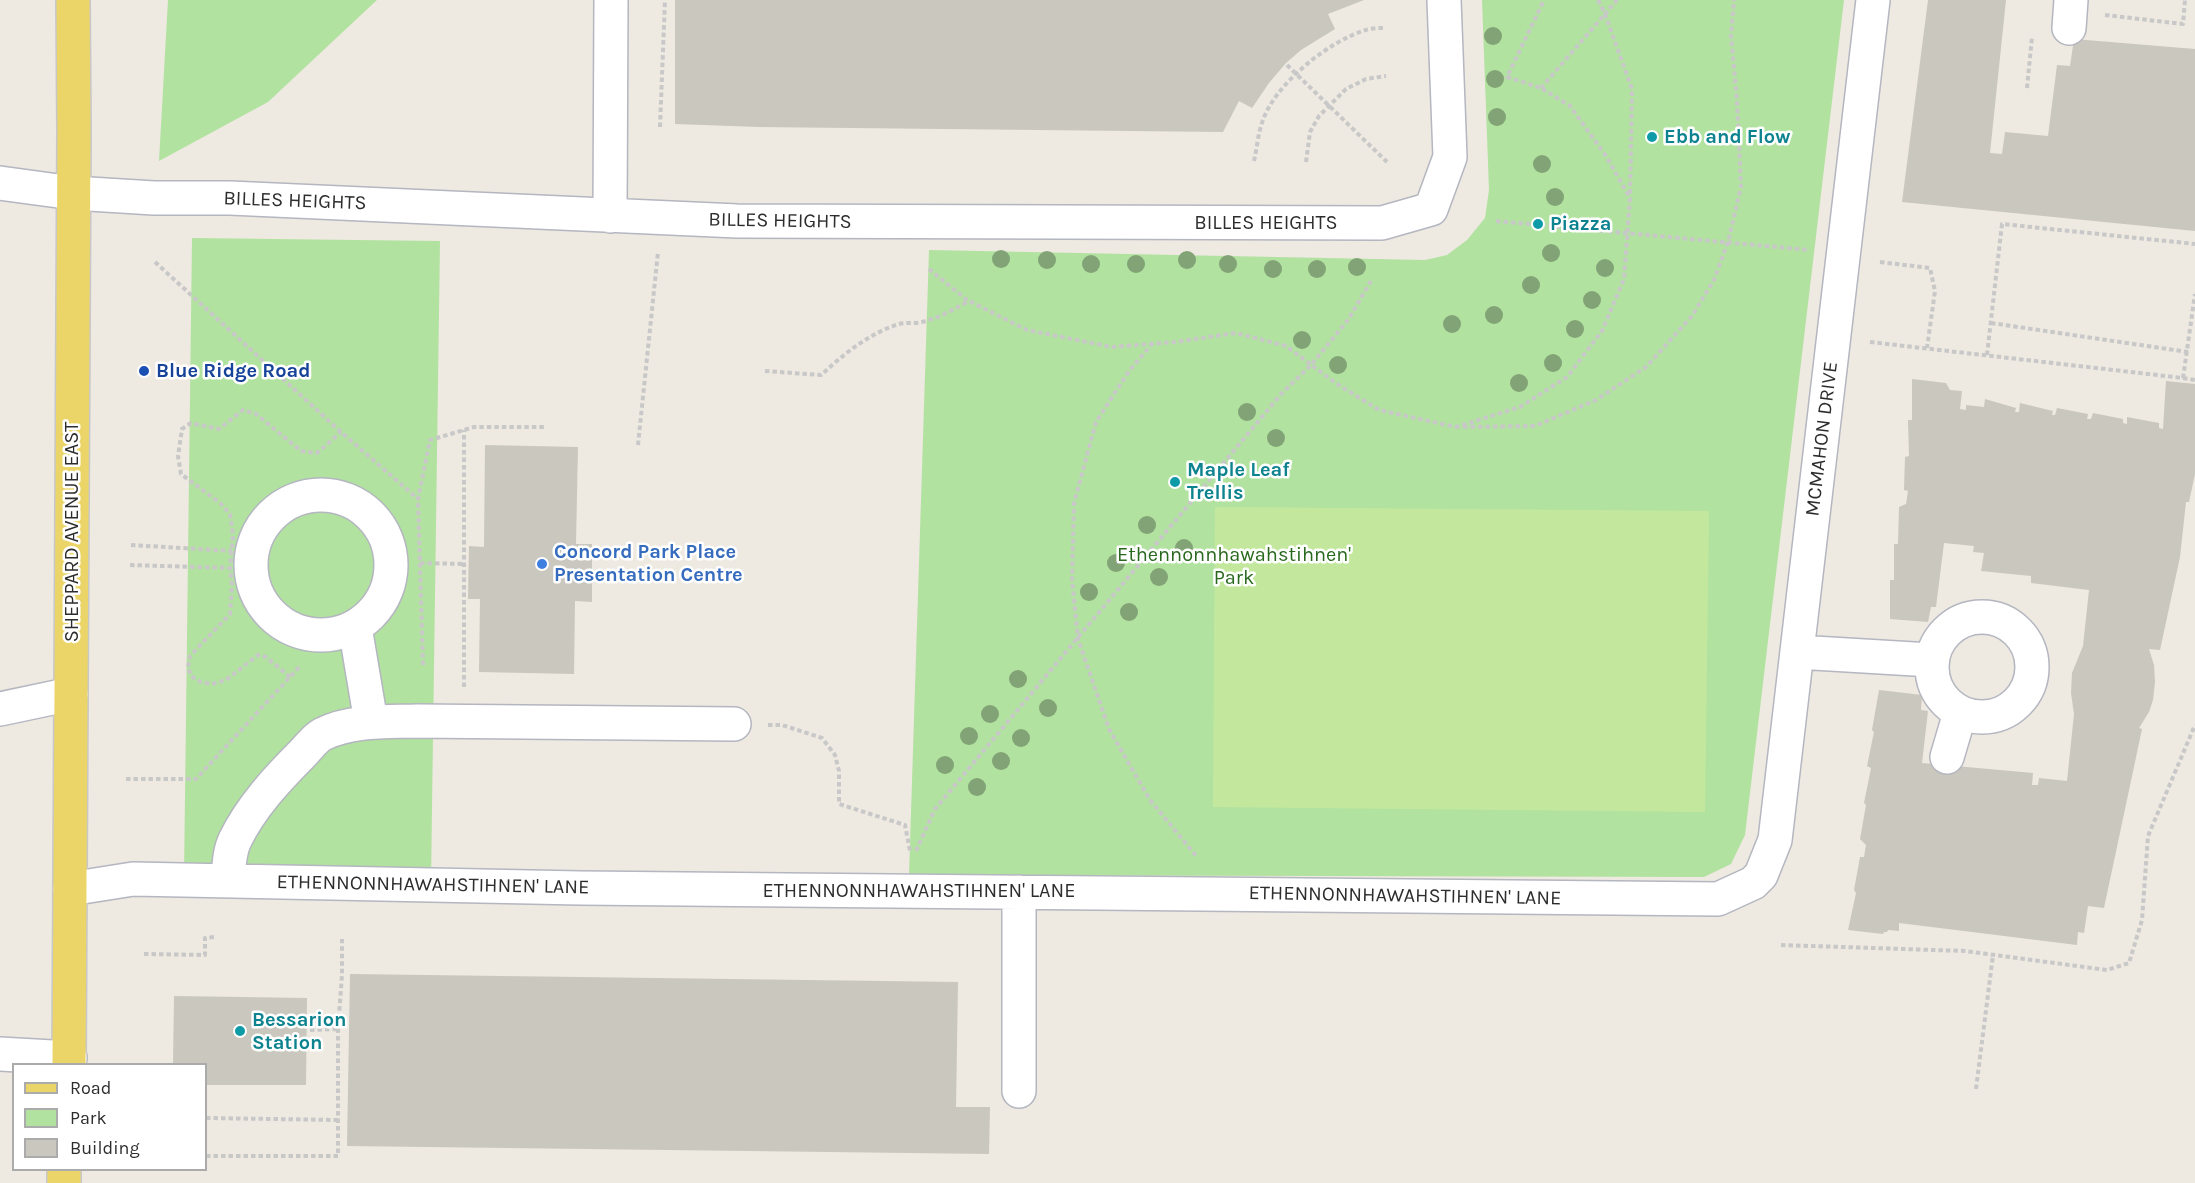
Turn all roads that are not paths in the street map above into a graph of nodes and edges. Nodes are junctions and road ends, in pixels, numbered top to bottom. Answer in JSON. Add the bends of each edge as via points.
{"nodes":[{"id":1,"x":73,"y":0,"type":"edge"},
{"id":2,"x":611,"y":0,"type":"edge"},
{"id":3,"x":1443,"y":0,"type":"edge"},
{"id":4,"x":1873,"y":0,"type":"edge"},
{"id":5,"x":0,"y":183,"type":"edge"},
{"id":6,"x":73,"y":193,"type":"junction"},
{"id":7,"x":610,"y":216,"type":"junction"},
{"id":8,"x":355,"y":627,"type":"junction"},
{"id":9,"x":1797,"y":652,"type":"junction"},
{"id":10,"x":1931,"y":660,"type":"junction"},
{"id":11,"x":71,"y":694,"type":"junction"},
{"id":12,"x":0,"y":709,"type":"edge"},
{"id":13,"x":1960,"y":713,"type":"junction"},
{"id":14,"x":371,"y":722,"type":"junction"},
{"id":15,"x":734,"y":724,"type":"road end"},
{"id":16,"x":1947,"y":757,"type":"dead end"},
{"id":17,"x":1761,"y":875,"type":"joint"},
{"id":18,"x":228,"y":880,"type":"junction"},
{"id":19,"x":70,"y":889,"type":"junction"},
{"id":20,"x":1019,"y":892,"type":"junction"},
{"id":21,"x":0,"y":1054,"type":"edge"},
{"id":22,"x":69,"y":1061,"type":"edge"},
{"id":23,"x":1019,"y":1091,"type":"dead end"}],
"edges":[{"from":1,"to":6,"type":"main road","name":"SHEPPARD AVENUE EAST"},
{"from":2,"to":7,"type":"street"},
{"from":3,"to":7,"type":"street","name":"BILLES HEIGHTS","via":[[1450,158],[1431,209],[1382,223],[737,221]]},
{"from":4,"to":9,"type":"street","name":"MCMAHON DRIVE"},
{"from":5,"to":6,"type":"street"},
{"from":6,"to":7,"type":"street","name":"BILLES HEIGHTS"},
{"from":6,"to":11,"type":"main road","name":"SHEPPARD AVENUE EAST"},
{"from":8,"to":8,"type":"street","via":[[333,635],[309,634],[287,627],[269,613],[257,593],[251,570],[254,547],[264,526],[280,509],[300,498],[323,495],[345,499],[373,519],[390,549],[391,572],[386,594],[373,613]]},
{"from":8,"to":14,"type":"street"},
{"from":9,"to":10,"type":"street"},
{"from":9,"to":17,"type":"street","name":"MCMAHON DRIVE","via":[[1775,840]]},
{"from":10,"to":13,"type":"street","via":[[1937,690]]},
{"from":10,"to":13,"type":"street","via":[[1938,641],[1950,629],[1980,616],[1997,618],[2024,638],[2033,670],[2029,687],[2020,700],[2008,711],[1992,717],[1975,718]]},
{"from":11,"to":12,"type":"street"},
{"from":11,"to":19,"type":"main road","name":"SHEPPARD AVENUE EAST"},
{"from":13,"to":16,"type":"street"},
{"from":14,"to":15,"type":"street"},
{"from":14,"to":18,"type":"street","via":[[320,735],[283,773],[234,841]]},
{"from":17,"to":20,"type":"street","name":"ETHENNONNHAWAHSTIHNEN' LANE","via":[[1753,883],[1718,898]]},
{"from":18,"to":19,"type":"street","name":"ETHENNONNHAWAHSTIHNEN' LANE","via":[[133,879]]},
{"from":18,"to":20,"type":"street","name":"ETHENNONNHAWAHSTIHNEN' LANE"},
{"from":19,"to":22,"type":"main road","name":"SHEPPARD AVENUE EAST"},
{"from":20,"to":23,"type":"street"},
{"from":21,"to":22,"type":"street"}]}
